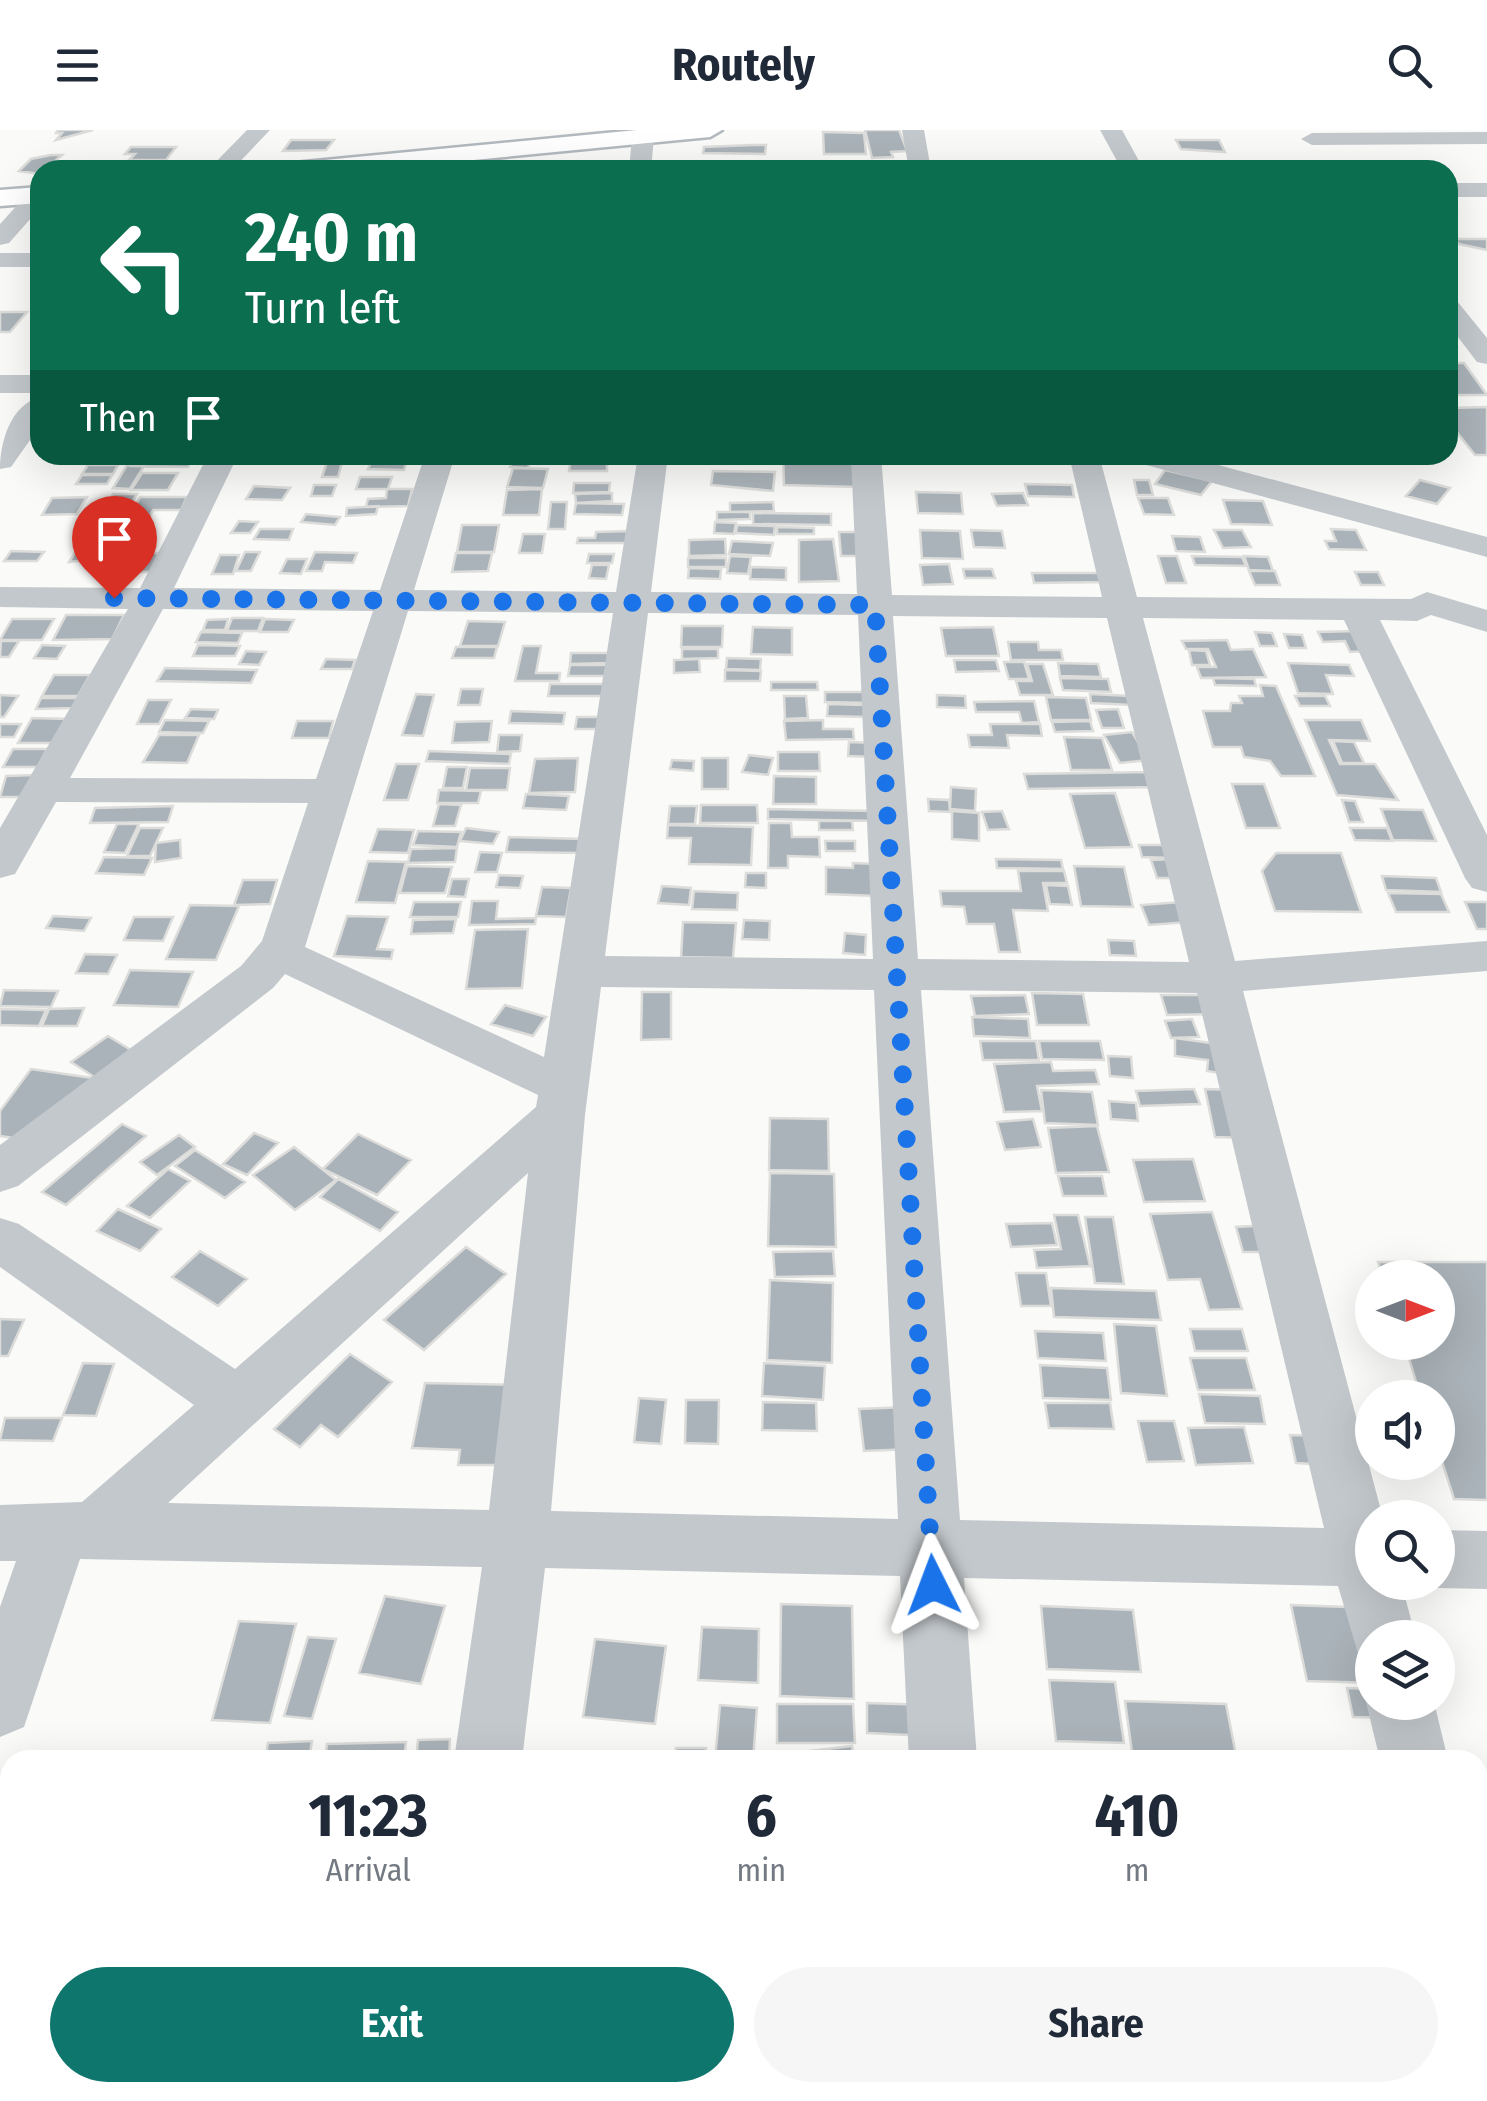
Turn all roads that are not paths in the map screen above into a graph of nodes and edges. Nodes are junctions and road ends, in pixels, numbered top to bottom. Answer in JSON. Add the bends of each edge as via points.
{"nodes":[{"id":1,"x":259,"y":130,"type":"edge"},
{"id":2,"x":710,"y":130,"type":"edge"},
{"id":3,"x":914,"y":130,"type":"edge"},
{"id":4,"x":1111,"y":130,"type":"edge"},
{"id":5,"x":1309,"y":134,"type":"edge"},
{"id":6,"x":643,"y":136,"type":"junction"},
{"id":7,"x":1487,"y":138,"type":"edge"},
{"id":8,"x":229,"y":160,"type":"edge"},
{"id":9,"x":470,"y":160,"type":"edge"},
{"id":10,"x":641,"y":160,"type":"edge"},
{"id":11,"x":918,"y":160,"type":"edge"},
{"id":12,"x":1128,"y":160,"type":"edge"},
{"id":13,"x":1329,"y":160,"type":"edge"},
{"id":14,"x":1458,"y":190,"type":"edge"},
{"id":15,"x":1487,"y":190,"type":"edge"},
{"id":16,"x":30,"y":196,"type":"edge"},
{"id":17,"x":0,"y":198,"type":"edge"},
{"id":18,"x":30,"y":206,"type":"edge"},
{"id":19,"x":0,"y":238,"type":"edge"},
{"id":20,"x":0,"y":260,"type":"edge"},
{"id":21,"x":30,"y":260,"type":"edge"},
{"id":22,"x":1458,"y":320,"type":"edge"},
{"id":23,"x":1487,"y":356,"type":"edge"},
{"id":24,"x":0,"y":384,"type":"edge"},
{"id":25,"x":30,"y":384,"type":"edge"},
{"id":26,"x":30,"y":420,"type":"edge"},
{"id":27,"x":0,"y":460,"type":"edge"},
{"id":28,"x":218,"y":465,"type":"edge"},
{"id":29,"x":437,"y":465,"type":"edge"},
{"id":30,"x":653,"y":465,"type":"edge"},
{"id":31,"x":867,"y":465,"type":"edge"},
{"id":32,"x":1087,"y":465,"type":"edge"},
{"id":33,"x":1182,"y":465,"type":"edge"},
{"id":34,"x":1269,"y":465,"type":"edge"},
{"id":35,"x":1281,"y":493,"type":"junction"},
{"id":36,"x":1487,"y":548,"type":"edge"},
{"id":37,"x":0,"y":597,"type":"edge"},
{"id":38,"x":152,"y":598,"type":"junction"},
{"id":39,"x":392,"y":601,"type":"junction"},
{"id":40,"x":635,"y":603,"type":"junction"},
{"id":41,"x":875,"y":605,"type":"junction"},
{"id":42,"x":1124,"y":607,"type":"junction"},
{"id":43,"x":1357,"y":610,"type":"junction"},
{"id":44,"x":1487,"y":621,"type":"edge"},
{"id":45,"x":42,"y":790,"type":"junction"},
{"id":46,"x":331,"y":791,"type":"junction"},
{"id":47,"x":4,"y":852,"type":"edge"},
{"id":48,"x":1487,"y":878,"type":"edge"},
{"id":49,"x":279,"y":953,"type":"junction"},
{"id":50,"x":1487,"y":956,"type":"edge"},
{"id":51,"x":582,"y":971,"type":"junction"},
{"id":52,"x":896,"y":976,"type":"junction"},
{"id":53,"x":1218,"y":978,"type":"junction"},
{"id":54,"x":562,"y":1101,"type":"junction"},
{"id":55,"x":0,"y":1172,"type":"edge"},
{"id":56,"x":0,"y":1240,"type":"edge"},
{"id":57,"x":234,"y":1401,"type":"junction"},
{"id":58,"x":1355,"y":1508,"type":"edge"},
{"id":59,"x":50,"y":1533,"type":"edge"},
{"id":60,"x":517,"y":1542,"type":"junction"},
{"id":61,"x":931,"y":1550,"type":"junction"},
{"id":62,"x":1355,"y":1558,"type":"edge"},
{"id":63,"x":1455,"y":1559,"type":"edge"},
{"id":64,"x":1487,"y":1560,"type":"edge"},
{"id":65,"x":0,"y":1704,"type":"edge"},
{"id":66,"x":1404,"y":1720,"type":"edge"},
{"id":67,"x":489,"y":1750,"type":"edge"},
{"id":68,"x":942,"y":1750,"type":"edge"},
{"id":69,"x":1412,"y":1750,"type":"edge"}],
"edges":[{"from":1,"to":8,"type":"street"},
{"from":2,"to":6,"type":"main road"},
{"from":3,"to":11,"type":"street"},
{"from":4,"to":12,"type":"street"},
{"from":5,"to":7,"type":"street"},
{"from":5,"to":13,"type":"street"},
{"from":6,"to":9,"type":"main road"},
{"from":6,"to":10,"type":"street"},
{"from":14,"to":15,"type":"street"},
{"from":16,"to":17,"type":"main road"},
{"from":18,"to":19,"type":"street"},
{"from":20,"to":21,"type":"street"},
{"from":22,"to":23,"type":"street"},
{"from":24,"to":25,"type":"street"},
{"from":26,"to":27,"type":"street"},
{"from":28,"to":38,"type":"street"},
{"from":29,"to":39,"type":"street"},
{"from":30,"to":40,"type":"street"},
{"from":31,"to":41,"type":"street"},
{"from":32,"to":42,"type":"street"},
{"from":33,"to":35,"type":"street"},
{"from":34,"to":35,"type":"street"},
{"from":35,"to":36,"type":"street"},
{"from":37,"to":38,"type":"street"},
{"from":38,"to":39,"type":"street"},
{"from":38,"to":45,"type":"street"},
{"from":39,"to":40,"type":"street"},
{"from":39,"to":46,"type":"street"},
{"from":40,"to":41,"type":"street"},
{"from":40,"to":51,"type":"street"},
{"from":41,"to":42,"type":"street"},
{"from":41,"to":52,"type":"street"},
{"from":42,"to":43,"type":"street"},
{"from":42,"to":53,"type":"street"},
{"from":43,"to":44,"type":"street","via":[[1422,606]]},
{"from":43,"to":48,"type":"street"},
{"from":45,"to":46,"type":"street"},
{"from":45,"to":47,"type":"street"},
{"from":46,"to":49,"type":"street"},
{"from":49,"to":54,"type":"street"},
{"from":49,"to":55,"type":"street","via":[[257,977]]},
{"from":50,"to":53,"type":"street"},
{"from":51,"to":52,"type":"street"},
{"from":51,"to":54,"type":"street"},
{"from":52,"to":53,"type":"street"},
{"from":52,"to":61,"type":"street"},
{"from":53,"to":58,"type":"street"},
{"from":54,"to":57,"type":"street"},
{"from":54,"to":60,"type":"street"},
{"from":56,"to":57,"type":"street"},
{"from":57,"to":59,"type":"street"},
{"from":59,"to":60,"type":"street"},
{"from":59,"to":65,"type":"street"},
{"from":60,"to":61,"type":"street"},
{"from":60,"to":67,"type":"street"},
{"from":61,"to":62,"type":"street"},
{"from":61,"to":68,"type":"street"},
{"from":63,"to":64,"type":"street"},
{"from":66,"to":69,"type":"street"}]}
